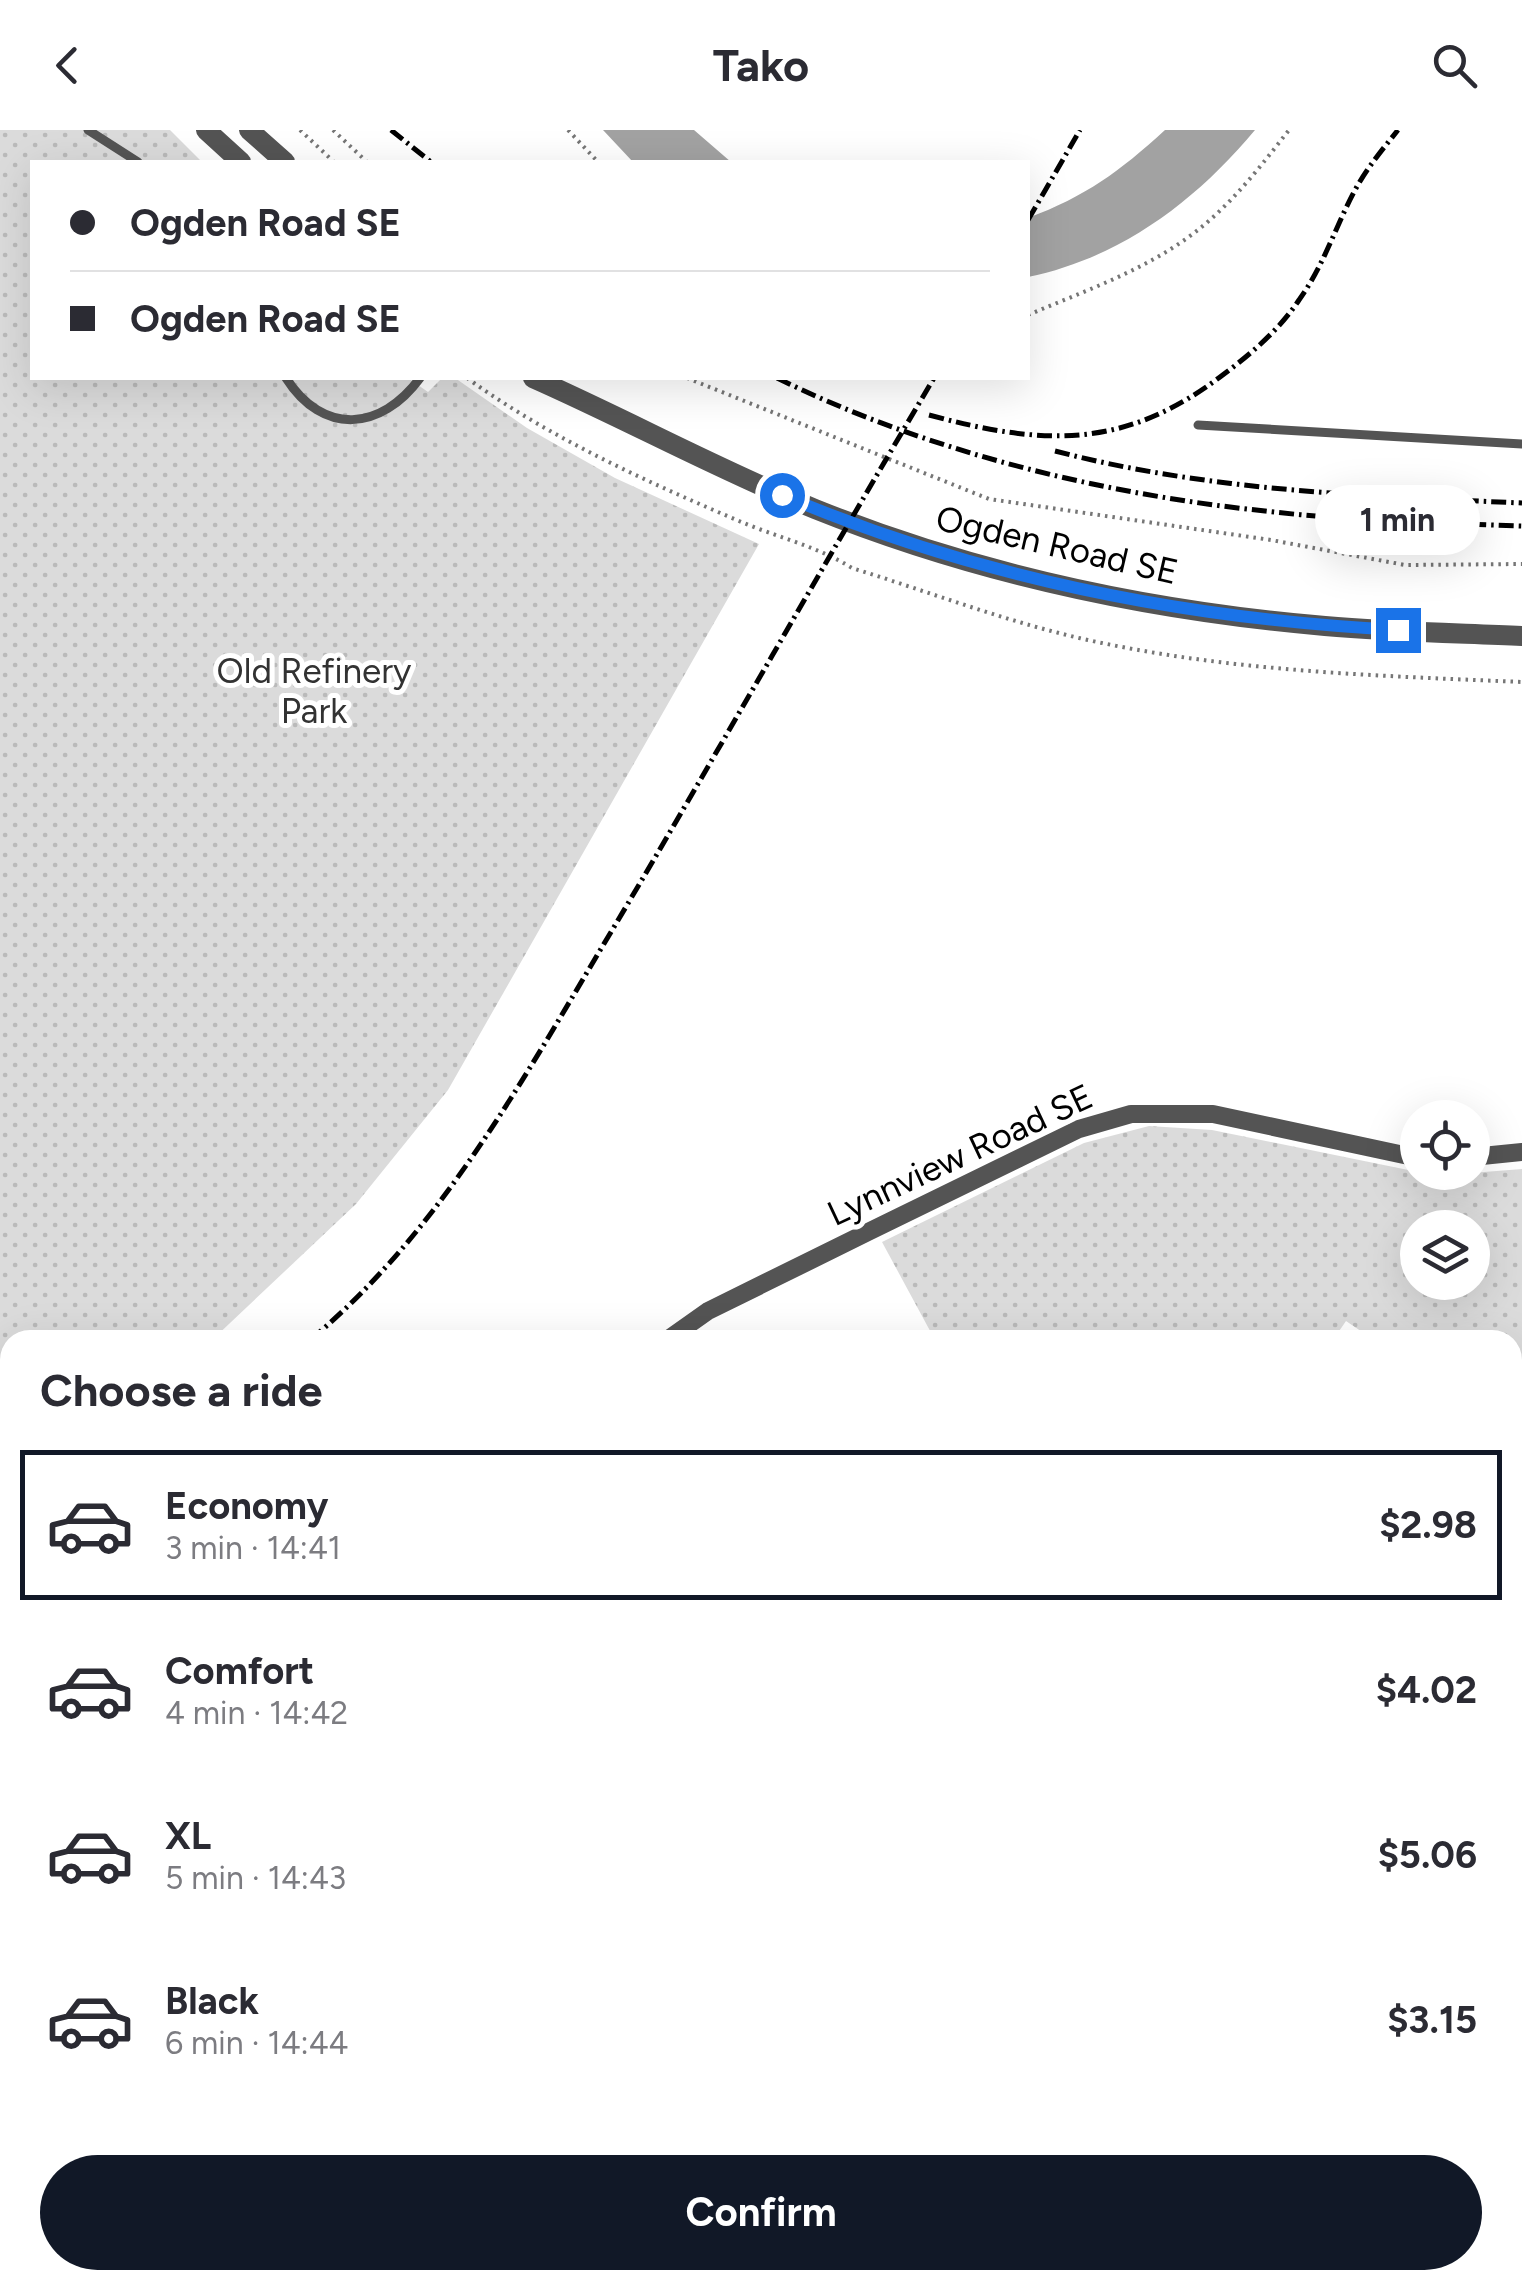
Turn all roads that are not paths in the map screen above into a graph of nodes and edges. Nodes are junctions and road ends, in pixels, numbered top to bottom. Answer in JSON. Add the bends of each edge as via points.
{"nodes":[{"id":1,"x":88,"y":130,"type":"edge"},
{"id":2,"x":206,"y":130,"type":"edge"},
{"id":3,"x":250,"y":130,"type":"edge"},
{"id":4,"x":135,"y":160,"type":"edge"},
{"id":5,"x":239,"y":160,"type":"edge"},
{"id":6,"x":282,"y":160,"type":"edge"},
{"id":7,"x":287,"y":380,"type":"edge"},
{"id":8,"x":418,"y":380,"type":"edge"},
{"id":9,"x":538,"y":380,"type":"edge"},
{"id":10,"x":565,"y":380,"type":"edge"},
{"id":11,"x":604,"y":409,"type":"junction"},
{"id":12,"x":1198,"y":425,"type":"dead end"},
{"id":13,"x":1522,"y":444,"type":"edge"},
{"id":14,"x":1522,"y":636,"type":"edge"},
{"id":15,"x":1522,"y":1152,"type":"edge"},
{"id":16,"x":1400,"y":1154,"type":"edge"},
{"id":17,"x":1490,"y":1155,"type":"edge"},
{"id":18,"x":681,"y":1330,"type":"edge"}],
"edges":[{"from":1,"to":4,"type":"lane"},
{"from":2,"to":5,"type":"street"},
{"from":3,"to":6,"type":"street"},
{"from":7,"to":8,"type":"lane","via":[[301,400],[329,417],[354,421],[393,407]]},
{"from":9,"to":11,"type":"street","name":"Ogden Road SE"},
{"from":10,"to":11,"type":"street","name":"Ogden Road SE"},
{"from":11,"to":14,"type":"street","name":"Ogden Road SE","via":[[817,510],[1032,578],[1223,615]]},
{"from":12,"to":13,"type":"lane"},
{"from":15,"to":17,"type":"street"},
{"from":16,"to":18,"type":"street","name":"Lynnview Road SE","via":[[1212,1114],[1131,1114],[1080,1129]]}]}
